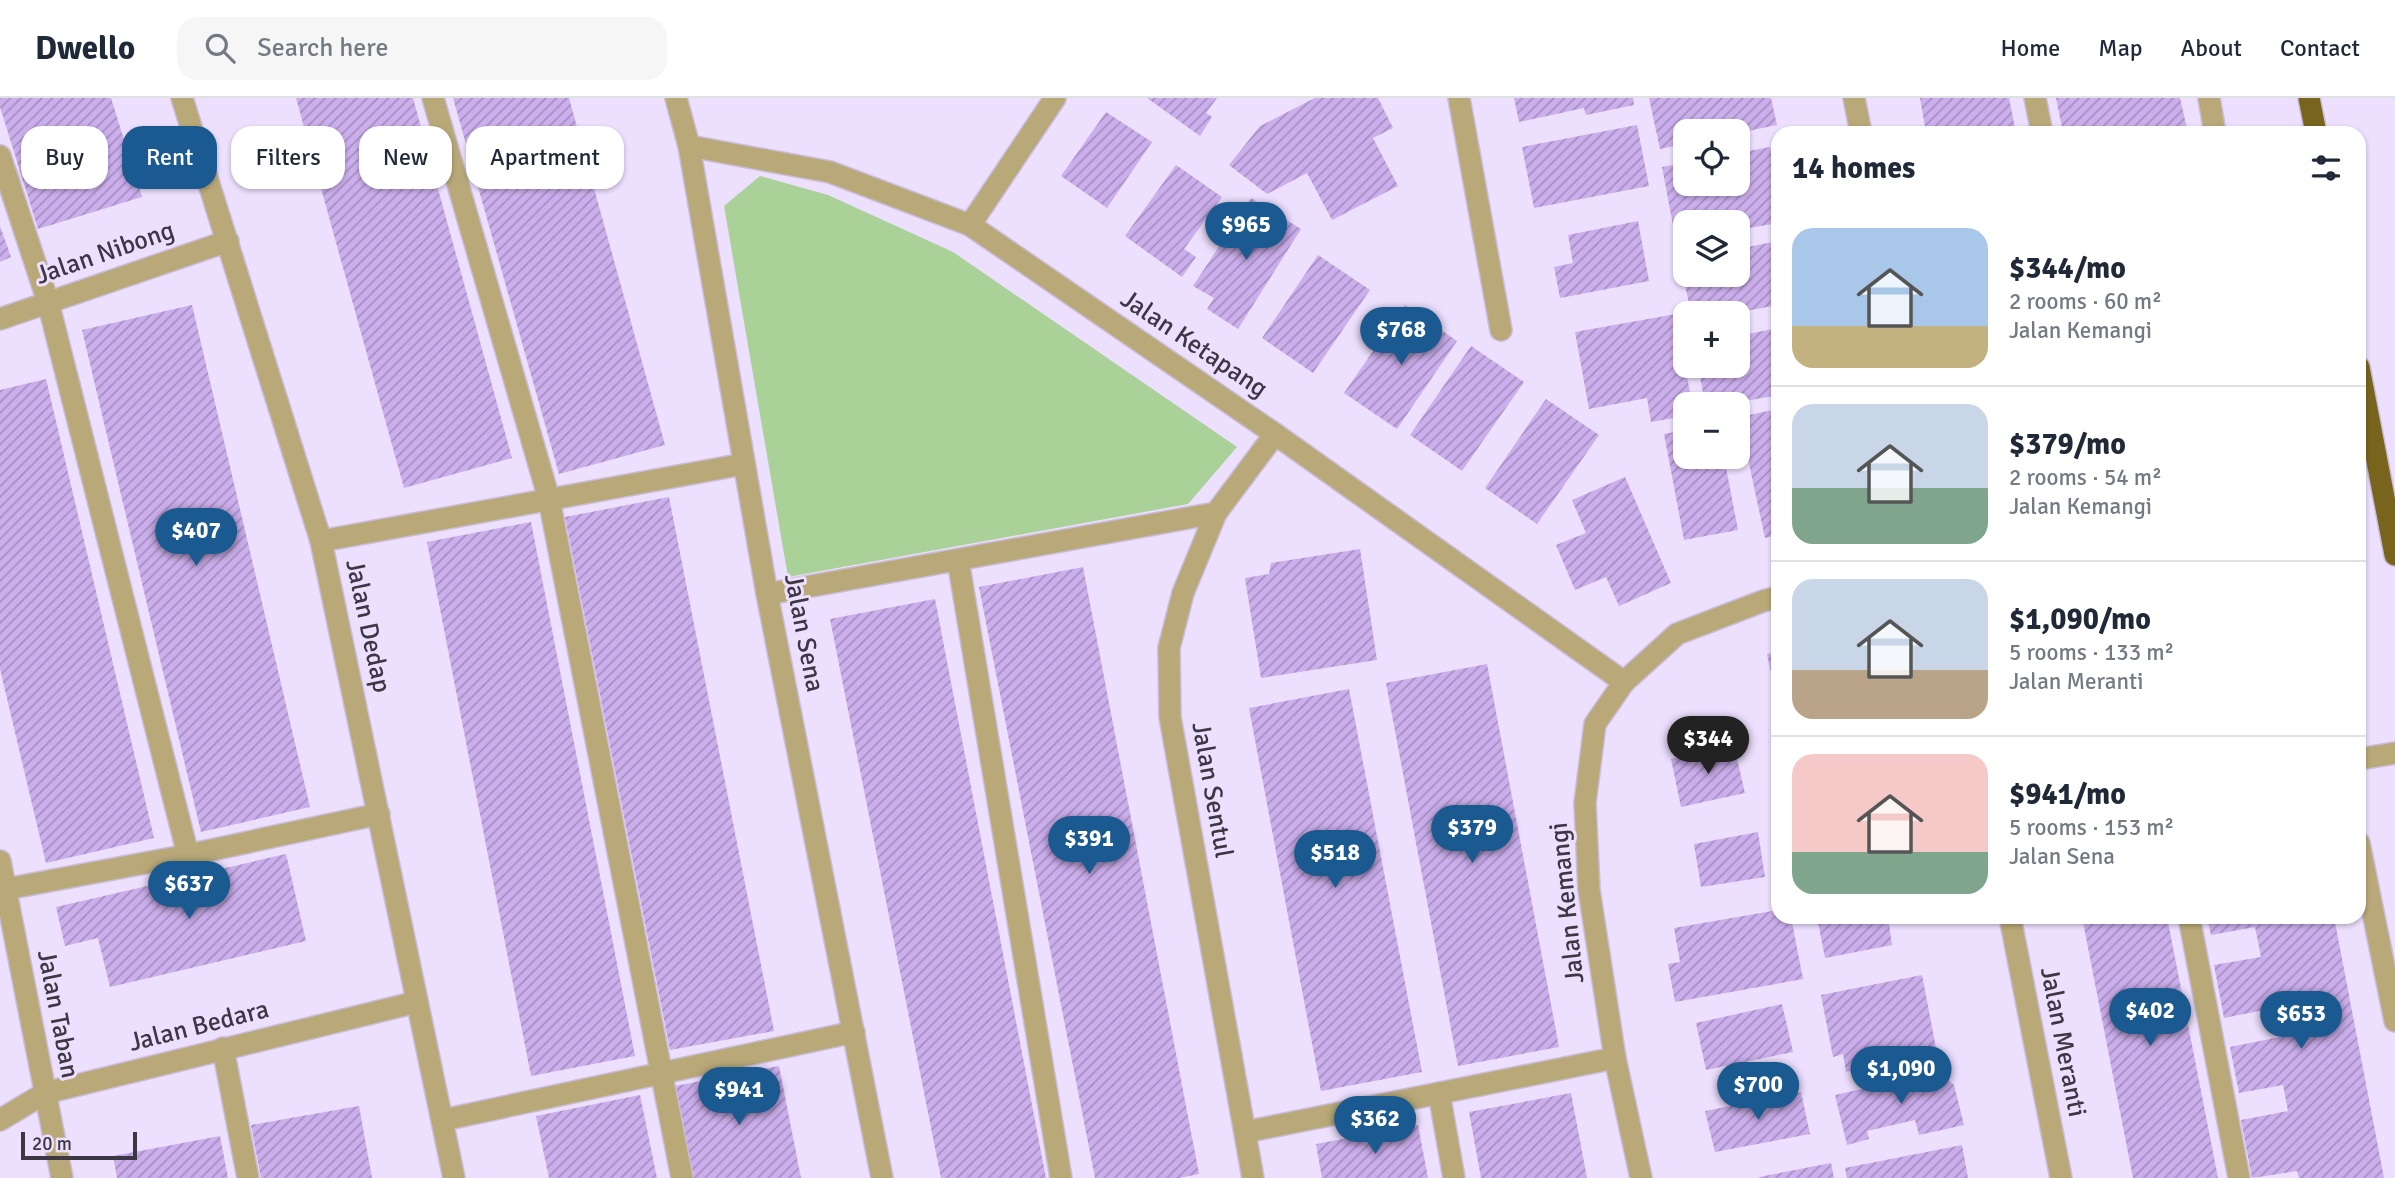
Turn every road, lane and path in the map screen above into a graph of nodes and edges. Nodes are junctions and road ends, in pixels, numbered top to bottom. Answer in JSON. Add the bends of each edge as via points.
{"nodes":[{"id":1,"x":182,"y":98,"type":"edge"},
{"id":2,"x":433,"y":98,"type":"edge"},
{"id":3,"x":1055,"y":98,"type":"edge"},
{"id":4,"x":1459,"y":98,"type":"edge"},
{"id":5,"x":1854,"y":98,"type":"edge"},
{"id":6,"x":2035,"y":98,"type":"edge"},
{"id":7,"x":2208,"y":98,"type":"edge"},
{"id":8,"x":2309,"y":98,"type":"edge"},
{"id":9,"x":678,"y":99,"type":"edge"},
{"id":10,"x":1860,"y":126,"type":"edge"},
{"id":11,"x":2041,"y":126,"type":"edge"},
{"id":12,"x":2214,"y":126,"type":"edge"},
{"id":13,"x":2315,"y":126,"type":"edge"},
{"id":14,"x":689,"y":146,"type":"junction"},
{"id":15,"x":0,"y":156,"type":"edge"},
{"id":16,"x":970,"y":225,"type":"junction"},
{"id":17,"x":228,"y":241,"type":"junction"},
{"id":18,"x":48,"y":302,"type":"junction"},
{"id":19,"x":0,"y":319,"type":"edge"},
{"id":20,"x":1500,"y":330,"type":"dead end"},
{"id":21,"x":2366,"y":404,"type":"edge"},
{"id":22,"x":1275,"y":434,"type":"junction"},
{"id":23,"x":744,"y":464,"type":"junction"},
{"id":24,"x":549,"y":499,"type":"junction"},
{"id":25,"x":1216,"y":513,"type":"junction"},
{"id":26,"x":321,"y":541,"type":"junction"},
{"id":27,"x":2395,"y":555,"type":"edge"},
{"id":28,"x":958,"y":560,"type":"junction"},
{"id":29,"x":767,"y":594,"type":"junction"},
{"id":30,"x":1771,"y":599,"type":"edge"},
{"id":31,"x":1625,"y":682,"type":"junction"},
{"id":32,"x":2395,"y":753,"type":"edge"},
{"id":33,"x":2366,"y":758,"type":"edge"},
{"id":34,"x":379,"y":814,"type":"junction"},
{"id":35,"x":188,"y":855,"type":"junction"},
{"id":36,"x":0,"y":860,"type":"edge"},
{"id":37,"x":2366,"y":878,"type":"edge"},
{"id":38,"x":3,"y":891,"type":"edge"},
{"id":39,"x":2011,"y":924,"type":"edge"},
{"id":40,"x":2190,"y":924,"type":"edge"},
{"id":41,"x":417,"y":1002,"type":"junction"},
{"id":42,"x":2395,"y":1021,"type":"edge"},
{"id":43,"x":854,"y":1032,"type":"junction"},
{"id":44,"x":223,"y":1048,"type":"junction"},
{"id":45,"x":1615,"y":1058,"type":"junction"},
{"id":46,"x":664,"y":1073,"type":"junction"},
{"id":47,"x":45,"y":1093,"type":"junction"},
{"id":48,"x":1438,"y":1093,"type":"junction"},
{"id":49,"x":0,"y":1120,"type":"edge"},
{"id":50,"x":443,"y":1120,"type":"junction"},
{"id":51,"x":1245,"y":1132,"type":"junction"},
{"id":52,"x":62,"y":1178,"type":"edge"},
{"id":53,"x":248,"y":1178,"type":"edge"},
{"id":54,"x":454,"y":1178,"type":"edge"},
{"id":55,"x":682,"y":1178,"type":"edge"},
{"id":56,"x":883,"y":1178,"type":"edge"},
{"id":57,"x":1061,"y":1178,"type":"edge"},
{"id":58,"x":1253,"y":1178,"type":"edge"},
{"id":59,"x":1454,"y":1178,"type":"edge"},
{"id":60,"x":1641,"y":1178,"type":"edge"},
{"id":61,"x":2061,"y":1178,"type":"edge"},
{"id":62,"x":2239,"y":1178,"type":"edge"}],
"edges":[{"from":1,"to":17,"type":"street","name":"Jalan Dedap"},
{"from":2,"to":24,"type":"street"},
{"from":3,"to":16,"type":"street"},
{"from":4,"to":20,"type":"street"},
{"from":5,"to":10,"type":"street"},
{"from":6,"to":11,"type":"street"},
{"from":7,"to":12,"type":"street"},
{"from":8,"to":13,"type":"highway"},
{"from":9,"to":14,"type":"street","name":"Jalan Sena"},
{"from":14,"to":16,"type":"street","name":"Jalan Ketapang","via":[[830,172]]},
{"from":14,"to":23,"type":"street","name":"Jalan Sena"},
{"from":15,"to":18,"type":"street"},
{"from":16,"to":22,"type":"street","name":"Jalan Ketapang"},
{"from":17,"to":18,"type":"street","name":"Jalan Nibong"},
{"from":17,"to":26,"type":"street","name":"Jalan Dedap"},
{"from":18,"to":19,"type":"street","name":"Jalan Nibong"},
{"from":18,"to":35,"type":"street"},
{"from":21,"to":27,"type":"highway"},
{"from":22,"to":25,"type":"street","name":"Jalan Sentul"},
{"from":22,"to":31,"type":"street","name":"Jalan Ketapang"},
{"from":23,"to":24,"type":"street"},
{"from":23,"to":29,"type":"street","name":"Jalan Sena"},
{"from":24,"to":26,"type":"street"},
{"from":24,"to":46,"type":"street"},
{"from":25,"to":28,"type":"street"},
{"from":25,"to":51,"type":"street","name":"Jalan Sentul","via":[[1183,593],[1169,648],[1170,717]]},
{"from":26,"to":34,"type":"street","name":"Jalan Dedap"},
{"from":28,"to":29,"type":"street"},
{"from":28,"to":57,"type":"street"},
{"from":29,"to":43,"type":"street","name":"Jalan Sena"},
{"from":30,"to":31,"type":"street","name":"Jalan Kemangi","via":[[1677,634]]},
{"from":31,"to":45,"type":"street","name":"Jalan Kemangi","via":[[1595,724],[1585,803],[1589,890]]},
{"from":32,"to":33,"type":"street"},
{"from":34,"to":35,"type":"street"},
{"from":34,"to":41,"type":"street","name":"Jalan Dedap"},
{"from":35,"to":38,"type":"street"},
{"from":36,"to":38,"type":"street","name":"Jalan Taban"},
{"from":37,"to":42,"type":"street"},
{"from":38,"to":47,"type":"street","name":"Jalan Taban"},
{"from":39,"to":61,"type":"street","name":"Jalan Meranti"},
{"from":40,"to":62,"type":"street"},
{"from":41,"to":44,"type":"street","name":"Jalan Bedara"},
{"from":41,"to":50,"type":"street","name":"Jalan Dedap"},
{"from":43,"to":46,"type":"street"},
{"from":43,"to":56,"type":"street","name":"Jalan Sena"},
{"from":44,"to":47,"type":"street","name":"Jalan Bedara"},
{"from":44,"to":53,"type":"street"},
{"from":45,"to":48,"type":"street"},
{"from":45,"to":60,"type":"street","name":"Jalan Kemangi"},
{"from":46,"to":50,"type":"street"},
{"from":46,"to":55,"type":"street"},
{"from":47,"to":49,"type":"street","name":"Jalan Bedara"},
{"from":47,"to":52,"type":"street","name":"Jalan Taban"},
{"from":48,"to":51,"type":"street"},
{"from":48,"to":59,"type":"street"},
{"from":50,"to":54,"type":"street","name":"Jalan Dedap"},
{"from":51,"to":58,"type":"street","name":"Jalan Sentul"}]}
